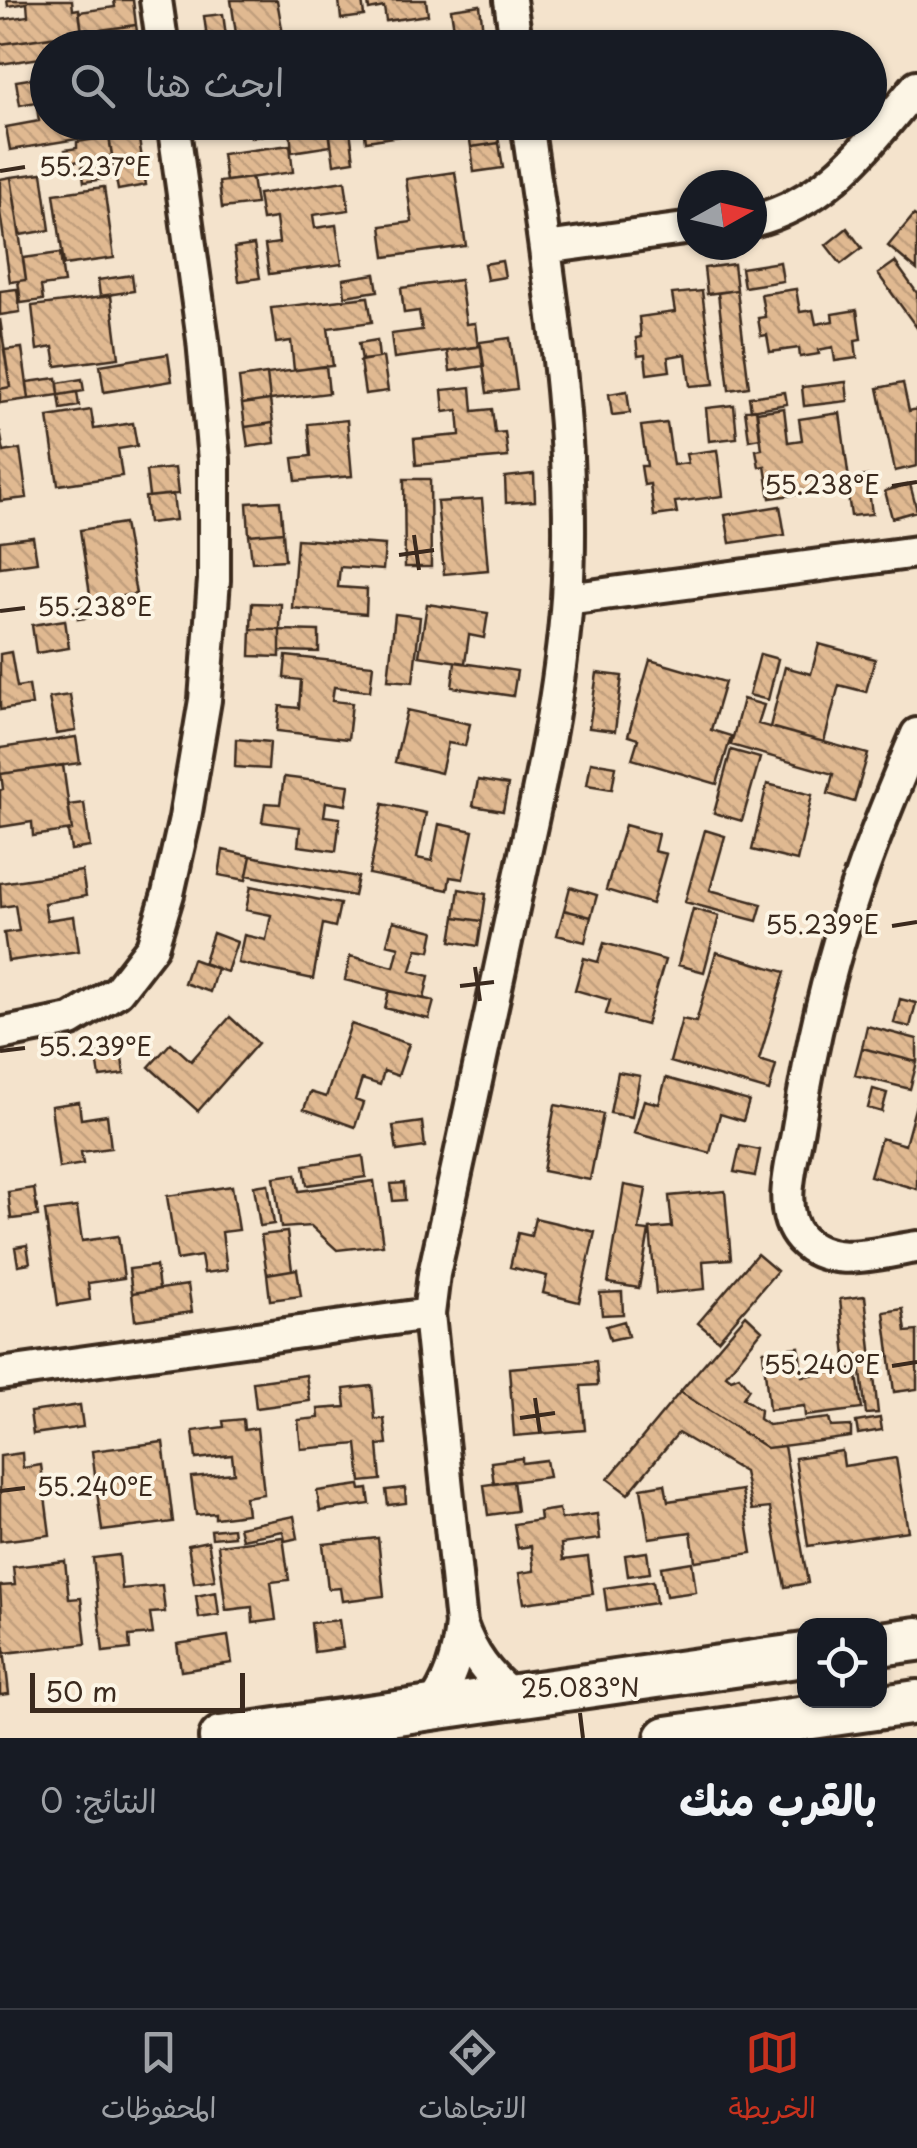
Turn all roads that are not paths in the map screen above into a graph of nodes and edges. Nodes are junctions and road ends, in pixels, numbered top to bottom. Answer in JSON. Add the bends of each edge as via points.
{"nodes":[{"id":1,"x":156,"y":0,"type":"edge"},
{"id":2,"x":510,"y":0,"type":"edge"},
{"id":3,"x":160,"y":30,"type":"edge"},
{"id":4,"x":514,"y":30,"type":"edge"},
{"id":5,"x":917,"y":86,"type":"edge"},
{"id":6,"x":887,"y":122,"type":"edge"},
{"id":7,"x":175,"y":140,"type":"edge"},
{"id":8,"x":530,"y":140,"type":"edge"},
{"id":9,"x":872,"y":140,"type":"edge"},
{"id":10,"x":767,"y":216,"type":"edge"},
{"id":11,"x":677,"y":230,"type":"edge"},
{"id":12,"x":545,"y":248,"type":"junction"},
{"id":13,"x":917,"y":552,"type":"edge"},
{"id":14,"x":566,"y":599,"type":"junction"},
{"id":15,"x":917,"y":734,"type":"edge"},
{"id":16,"x":0,"y":1034,"type":"edge"},
{"id":17,"x":917,"y":1246,"type":"edge"},
{"id":18,"x":429,"y":1314,"type":"junction"},
{"id":19,"x":0,"y":1374,"type":"edge"},
{"id":20,"x":461,"y":1624,"type":"junction"},
{"id":21,"x":917,"y":1639,"type":"edge"},
{"id":22,"x":887,"y":1643,"type":"edge"},
{"id":23,"x":797,"y":1656,"type":"edge"},
{"id":24,"x":514,"y":1696,"type":"junction"},
{"id":25,"x":917,"y":1702,"type":"edge"},
{"id":26,"x":432,"y":1708,"type":"junction"},
{"id":27,"x":764,"y":1730,"type":"edge"},
{"id":28,"x":221,"y":1738,"type":"edge"},
{"id":29,"x":667,"y":1738,"type":"edge"}],
"edges":[{"from":1,"to":3,"type":"street"},
{"from":2,"to":4,"type":"street"},
{"from":5,"to":6,"type":"street"},
{"from":7,"to":16,"type":"street","via":[[214,460],[206,683],[185,818],[152,947],[118,991],[72,1020]]},
{"from":8,"to":12,"type":"street"},
{"from":9,"to":10,"type":"street","via":[[830,184]]},
{"from":11,"to":12,"type":"street"},
{"from":12,"to":14,"type":"street","via":[[568,465]]},
{"from":13,"to":14,"type":"street"},
{"from":14,"to":18,"type":"street","via":[[542,777]]},
{"from":15,"to":17,"type":"street","via":[[839,941],[809,1064],[788,1214],[798,1236],[817,1252],[840,1257]]},
{"from":18,"to":19,"type":"street"},
{"from":18,"to":20,"type":"street"},
{"from":20,"to":24,"type":"street","via":[[484,1670]]},
{"from":20,"to":26,"type":"street","via":[[454,1668]]},
{"from":21,"to":22,"type":"street"},
{"from":23,"to":24,"type":"street"},
{"from":24,"to":26,"type":"street"},
{"from":25,"to":27,"type":"street"},
{"from":26,"to":28,"type":"street"},
{"from":27,"to":29,"type":"street"}]}
